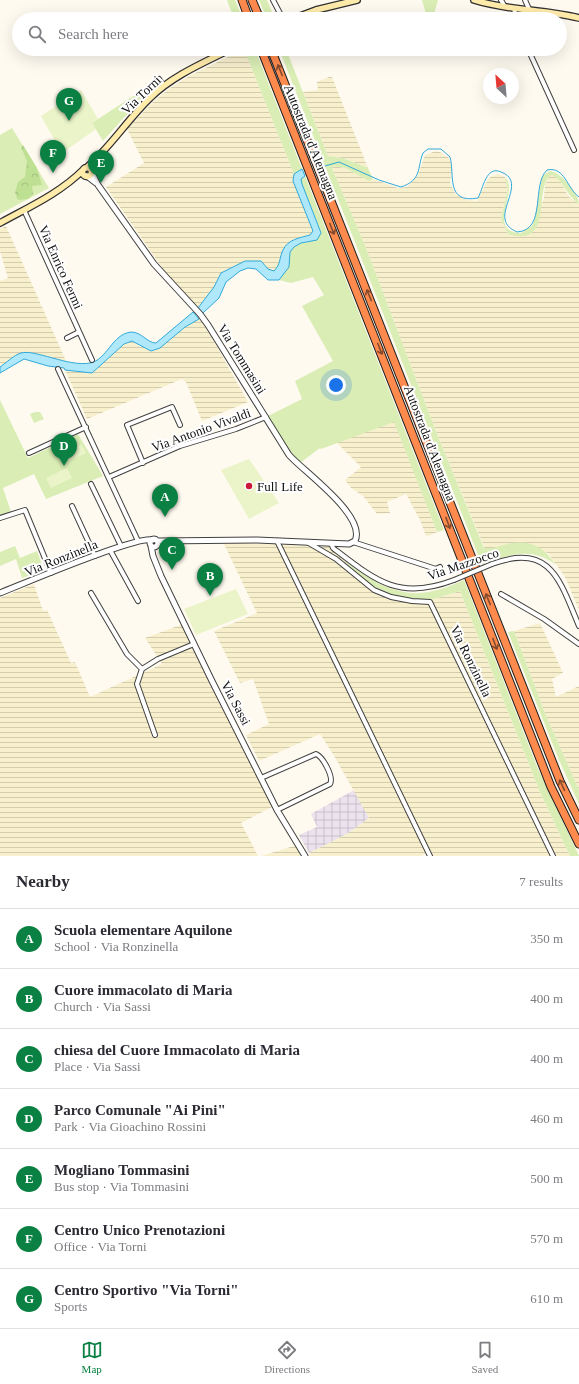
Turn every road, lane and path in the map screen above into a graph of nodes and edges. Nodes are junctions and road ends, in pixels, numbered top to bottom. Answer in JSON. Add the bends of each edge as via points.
{"nodes":[{"id":1,"x":242,"y":0,"type":"edge"},
{"id":2,"x":252,"y":0,"type":"edge"},
{"id":3,"x":273,"y":0,"type":"edge"},
{"id":4,"x":358,"y":0,"type":"edge"},
{"id":5,"x":474,"y":0,"type":"edge"},
{"id":6,"x":502,"y":0,"type":"edge"},
{"id":7,"x":525,"y":0,"type":"edge"},
{"id":8,"x":349,"y":1,"type":"edge"},
{"id":9,"x":505,"y":7,"type":"junction"},
{"id":10,"x":514,"y":8,"type":"junction"},
{"id":11,"x":530,"y":9,"type":"junction"},
{"id":12,"x":246,"y":12,"type":"edge"},
{"id":13,"x":257,"y":12,"type":"edge"},
{"id":14,"x":279,"y":12,"type":"edge"},
{"id":15,"x":310,"y":12,"type":"edge"},
{"id":16,"x":515,"y":12,"type":"edge"},
{"id":17,"x":546,"y":12,"type":"edge"},
{"id":18,"x":567,"y":16,"type":"edge"},
{"id":19,"x":579,"y":18,"type":"edge"},
{"id":20,"x":218,"y":56,"type":"edge"},
{"id":21,"x":264,"y":56,"type":"edge"},
{"id":22,"x":274,"y":56,"type":"edge"},
{"id":23,"x":531,"y":56,"type":"edge"},
{"id":24,"x":159,"y":79,"type":"dead end"},
{"id":25,"x":164,"y":86,"type":"junction"},
{"id":26,"x":574,"y":150,"type":"dead end"},
{"id":27,"x":88,"y":172,"type":"junction"},
{"id":28,"x":24,"y":210,"type":"junction"},
{"id":29,"x":0,"y":223,"type":"edge"},
{"id":30,"x":79,"y":332,"type":"junction"},
{"id":31,"x":67,"y":338,"type":"dead end"},
{"id":32,"x":92,"y":360,"type":"dead end"},
{"id":33,"x":58,"y":369,"type":"dead end"},
{"id":34,"x":266,"y":417,"type":"junction"},
{"id":35,"x":180,"y":425,"type":"dead end"},
{"id":36,"x":86,"y":427,"type":"junction"},
{"id":37,"x":29,"y":453,"type":"dead end"},
{"id":38,"x":143,"y":463,"type":"junction"},
{"id":39,"x":109,"y":477,"type":"junction"},
{"id":40,"x":91,"y":484,"type":"dead end"},
{"id":41,"x":72,"y":506,"type":"dead end"},
{"id":42,"x":0,"y":518,"type":"edge"},
{"id":43,"x":138,"y":541,"type":"junction"},
{"id":44,"x":277,"y":541,"type":"junction"},
{"id":45,"x":306,"y":542,"type":"junction"},
{"id":46,"x":130,"y":543,"type":"junction"},
{"id":47,"x":331,"y":543,"type":"junction"},
{"id":48,"x":351,"y":543,"type":"junction"},
{"id":49,"x":154,"y":544,"type":"junction"},
{"id":50,"x":121,"y":546,"type":"junction"},
{"id":51,"x":110,"y":550,"type":"junction"},
{"id":52,"x":95,"y":556,"type":"junction"},
{"id":53,"x":440,"y":567,"type":"dead end"},
{"id":54,"x":51,"y":574,"type":"junction"},
{"id":55,"x":0,"y":593,"type":"edge"},
{"id":56,"x":91,"y":593,"type":"dead end"},
{"id":57,"x":501,"y":594,"type":"dead end"},
{"id":58,"x":138,"y":601,"type":"dead end"},
{"id":59,"x":579,"y":626,"type":"edge"},
{"id":60,"x":194,"y":644,"type":"junction"},
{"id":61,"x":579,"y":644,"type":"edge"},
{"id":62,"x":142,"y":669,"type":"junction"},
{"id":63,"x":155,"y":735,"type":"dead end"},
{"id":64,"x":261,"y":778,"type":"junction"},
{"id":65,"x":277,"y":810,"type":"junction"},
{"id":66,"x":579,"y":820,"type":"edge"},
{"id":67,"x":579,"y":844,"type":"edge"},
{"id":68,"x":305,"y":856,"type":"edge"},
{"id":69,"x":430,"y":856,"type":"edge"},
{"id":70,"x":553,"y":856,"type":"edge"}],
"edges":[{"from":1,"to":12,"type":"highway"},
{"from":2,"to":13,"type":"highway"},
{"from":3,"to":14,"type":"street"},
{"from":4,"to":8,"type":"main road"},
{"from":5,"to":9,"type":"main road"},
{"from":6,"to":9,"type":"street"},
{"from":7,"to":11,"type":"street"},
{"from":8,"to":15,"type":"main road"},
{"from":9,"to":10,"type":"main road"},
{"from":10,"to":11,"type":"main road"},
{"from":10,"to":16,"type":"street"},
{"from":11,"to":17,"type":"main road"},
{"from":18,"to":19,"type":"main road"},
{"from":20,"to":25,"type":"main road","name":"Via Torni"},
{"from":21,"to":67,"type":"highway","name":"Autostrada d'Alemagna","one_way":true,"via":[[551,787]]},
{"from":66,"to":22,"type":"highway","name":"Autostrada d'Alemagna","one_way":true,"via":[[560,781]]},
{"from":23,"to":26,"type":"street"},
{"from":24,"to":25,"type":"street"},
{"from":25,"to":27,"type":"main road","name":"Via Torni","via":[[150,97]]},
{"from":27,"to":28,"type":"main road","name":"Via Torni"},
{"from":27,"to":34,"type":"street","name":"Via Tommasini","via":[[154,264],[204,319]]},
{"from":28,"to":29,"type":"main road","name":"Via Torni"},
{"from":28,"to":30,"type":"street","name":"Via Enrico Fermi"},
{"from":30,"to":31,"type":"street"},
{"from":30,"to":32,"type":"street","name":"Via Enrico Fermi"},
{"from":33,"to":36,"type":"street"},
{"from":34,"to":38,"type":"street","name":"Via Antonio Vivaldi","via":[[236,430],[180,446]]},
{"from":34,"to":48,"type":"street","name":"Via Tommasini","via":[[289,455],[348,512],[356,528],[356,538]]},
{"from":35,"to":38,"type":"street","name":"Via Antonio Vivaldi","via":[[172,407],[127,425]]},
{"from":36,"to":37,"type":"street"},
{"from":36,"to":39,"type":"street"},
{"from":38,"to":39,"type":"street","name":"Via Antonio Vivaldi"},
{"from":39,"to":43,"type":"street"},
{"from":40,"to":50,"type":"street"},
{"from":41,"to":52,"type":"street"},
{"from":42,"to":54,"type":"street","via":[[25,510]]},
{"from":43,"to":46,"type":"street","name":"Via Ronzinella"},
{"from":43,"to":49,"type":"street","name":"Via Ronzinella","via":[[146,539]]},
{"from":44,"to":45,"type":"street","name":"Via Ronzinella"},
{"from":44,"to":49,"type":"street","name":"Via Ronzinella","via":[[170,541]]},
{"from":44,"to":69,"type":"street"},
{"from":45,"to":47,"type":"street","name":"Via Ronzinella"},
{"from":45,"to":70,"type":"street","name":"Via Ronzinella","via":[[336,559],[374,590],[398,598],[430,602]]},
{"from":46,"to":49,"type":"street","name":"Via Ronzinella","via":[[146,541]]},
{"from":46,"to":50,"type":"street","name":"Via Ronzinella"},
{"from":47,"to":48,"type":"street","name":"Via Ronzinella"},
{"from":47,"to":59,"type":"street","name":"Via Mazzocco","bridge":true,"via":[[333,548],[364,571],[391,586],[407,589],[436,586],[511,558],[535,560],[547,566],[560,581]]},
{"from":48,"to":53,"type":"street","name":"Via Ronzinella","via":[[436,569]]},
{"from":49,"to":60,"type":"street","name":"Via Sassi","via":[[153,556]]},
{"from":50,"to":51,"type":"street","name":"Via Ronzinella"},
{"from":51,"to":52,"type":"street","name":"Via Ronzinella"},
{"from":51,"to":58,"type":"street"},
{"from":52,"to":54,"type":"street","name":"Via Ronzinella"},
{"from":54,"to":55,"type":"street","name":"Via Ronzinella"},
{"from":56,"to":62,"type":"street","via":[[129,657]]},
{"from":57,"to":61,"type":"street","via":[[544,619]]},
{"from":60,"to":62,"type":"street","via":[[158,659]]},
{"from":60,"to":64,"type":"street","name":"Via Sassi"},
{"from":62,"to":63,"type":"street","via":[[136,684]]},
{"from":64,"to":65,"type":"street","name":"Via Sassi"},
{"from":64,"to":65,"type":"street","via":[[316,754],[320,756],[331,776],[330,784]]},
{"from":65,"to":68,"type":"street","name":"Via Sassi"}]}
